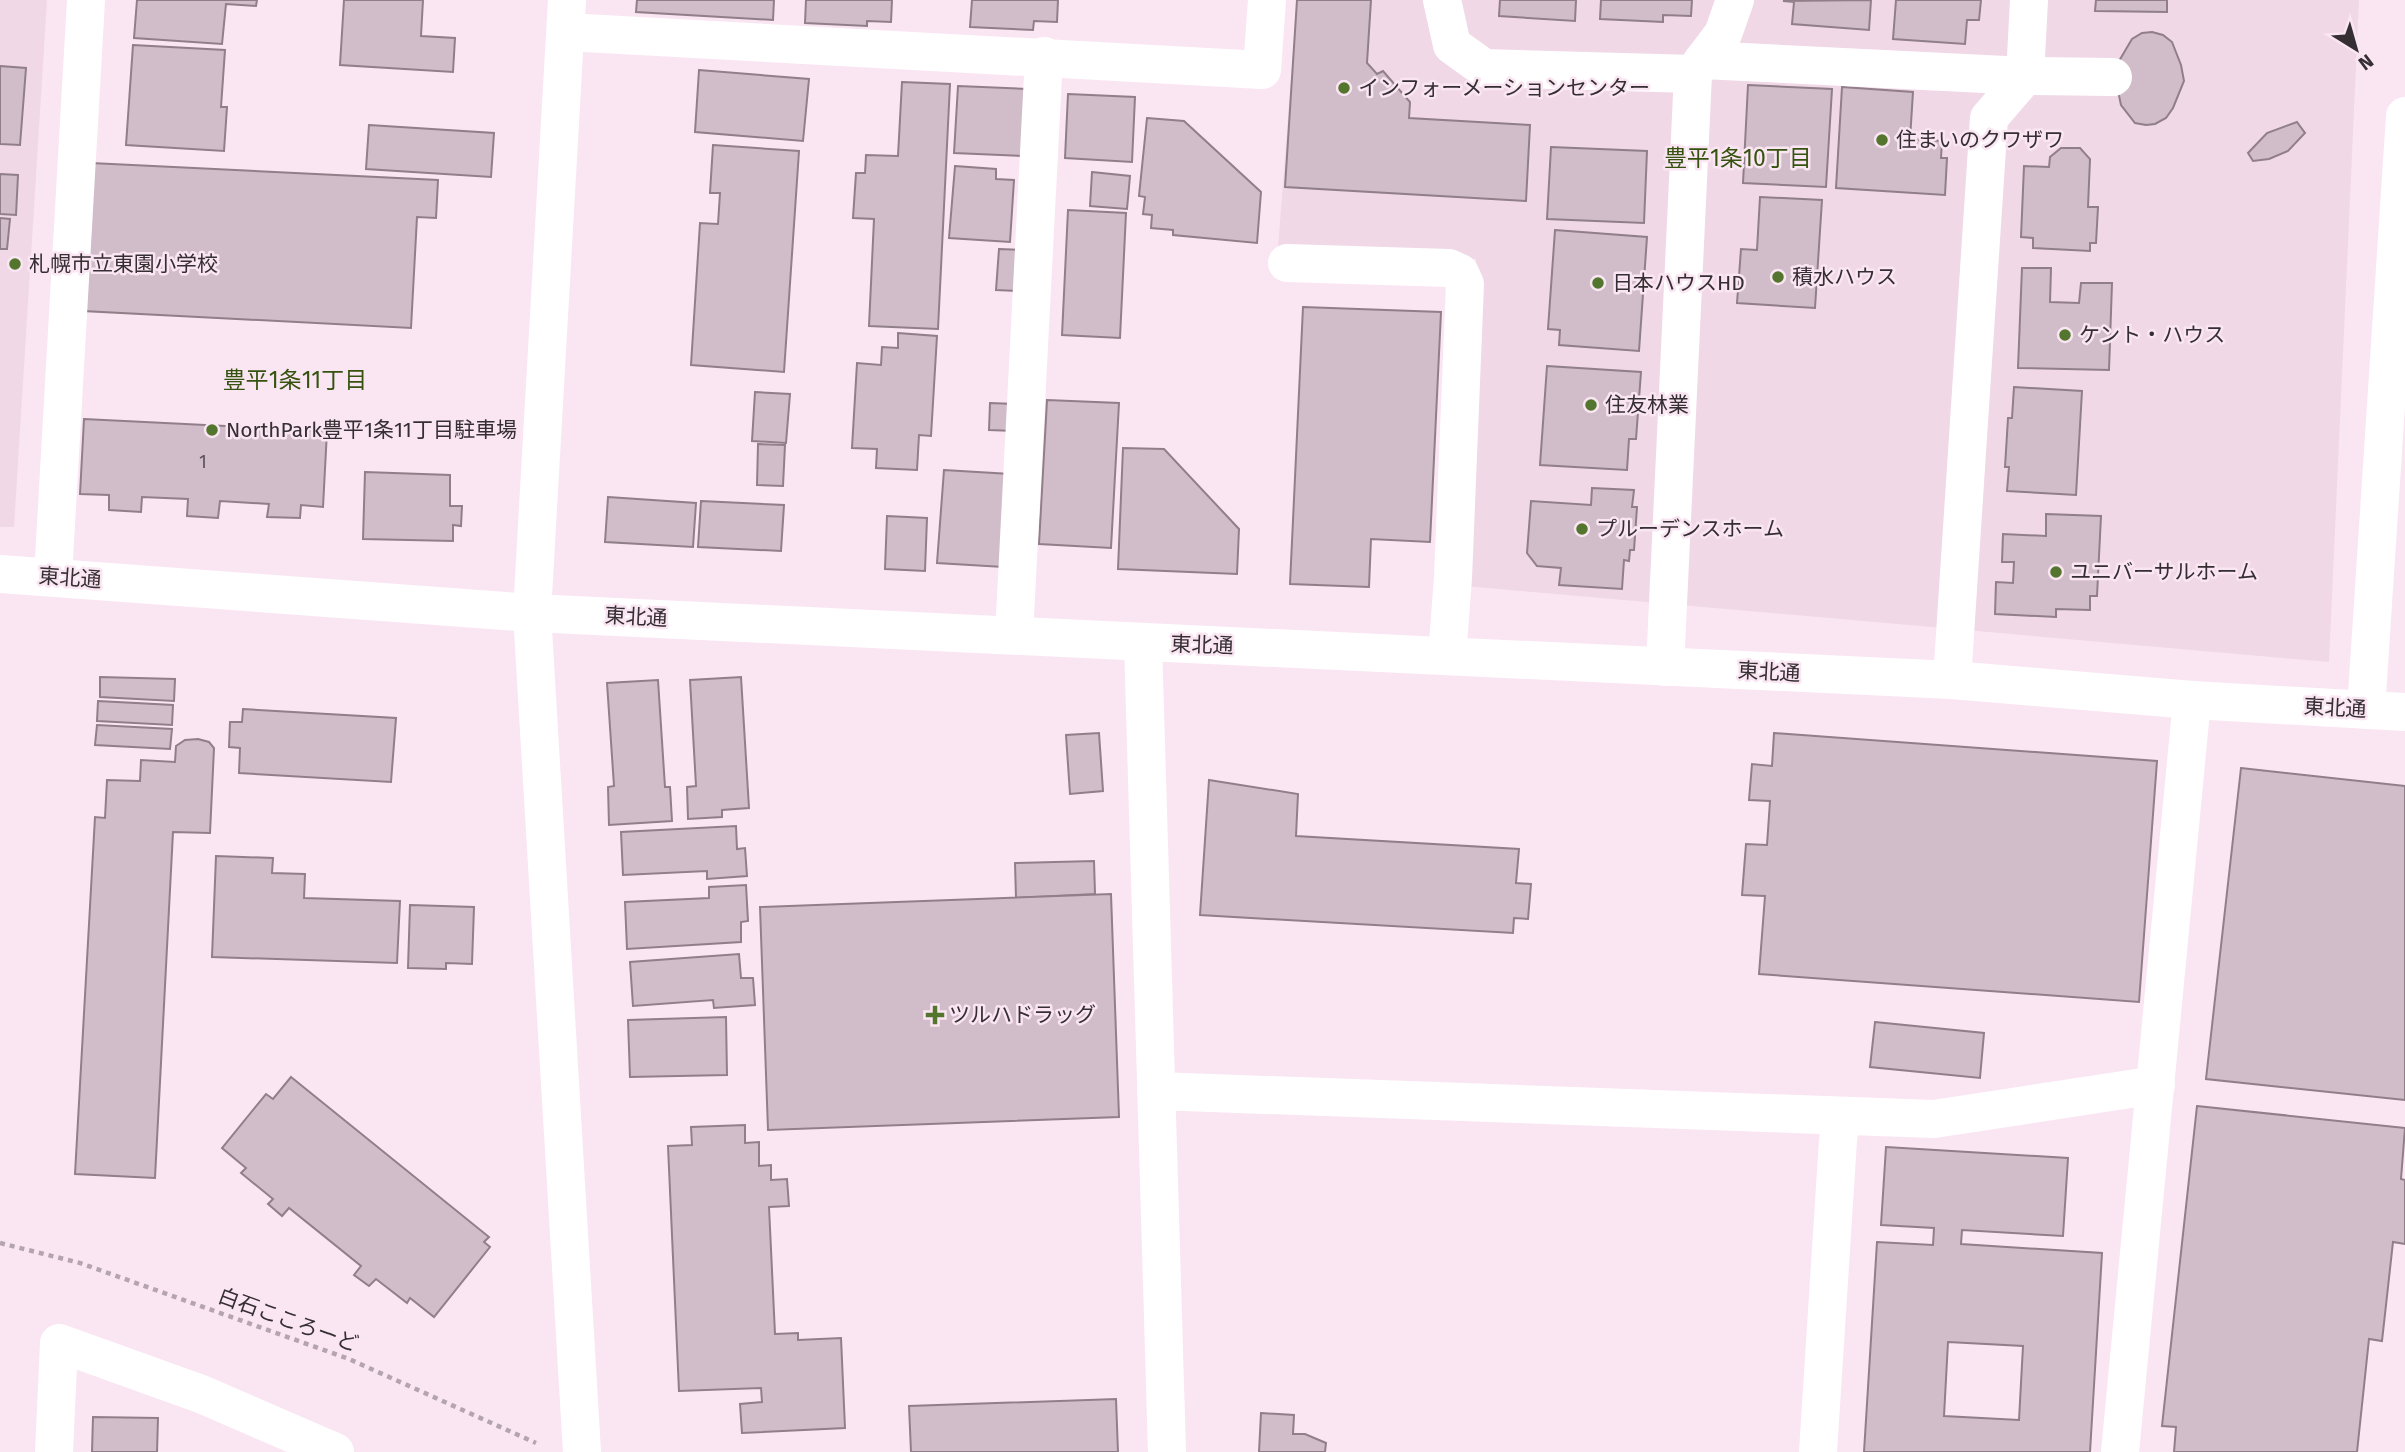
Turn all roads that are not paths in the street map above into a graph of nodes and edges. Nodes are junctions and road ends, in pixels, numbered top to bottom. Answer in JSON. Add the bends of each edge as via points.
{"nodes":[{"id":1,"x":86,"y":0,"type":"edge"},
{"id":2,"x":1267,"y":0,"type":"edge"},
{"id":3,"x":1442,"y":0,"type":"edge"},
{"id":4,"x":1735,"y":0,"type":"edge"},
{"id":5,"x":2029,"y":0,"type":"edge"},
{"id":6,"x":566,"y":16,"type":"edge"},
{"id":7,"x":1044,"y":57,"type":"junction"},
{"id":8,"x":1698,"y":67,"type":"junction"},
{"id":9,"x":2025,"y":76,"type":"junction"},
{"id":10,"x":2113,"y":77,"type":"dead end"},
{"id":11,"x":2405,"y":116,"type":"edge"},
{"id":12,"x":1287,"y":263,"type":"dead end"},
{"id":13,"x":0,"y":574,"type":"edge"},
{"id":14,"x":53,"y":576,"type":"junction"},
{"id":15,"x":532,"y":612,"type":"junction"},
{"id":16,"x":1014,"y":635,"type":"junction"},
{"id":17,"x":1143,"y":643,"type":"junction"},
{"id":18,"x":1447,"y":656,"type":"junction"},
{"id":19,"x":1665,"y":667,"type":"junction"},
{"id":20,"x":1952,"y":680,"type":"junction"},
{"id":21,"x":2192,"y":700,"type":"junction"},
{"id":22,"x":2366,"y":710,"type":"junction"},
{"id":23,"x":2405,"y":712,"type":"edge"},
{"id":24,"x":2156,"y":1084,"type":"junction"},
{"id":25,"x":1156,"y":1091,"type":"junction"},
{"id":26,"x":1841,"y":1117,"type":"junction"},
{"id":27,"x":54,"y":1452,"type":"edge"},
{"id":28,"x":335,"y":1452,"type":"edge"},
{"id":29,"x":582,"y":1452,"type":"edge"},
{"id":30,"x":1167,"y":1452,"type":"edge"},
{"id":31,"x":1818,"y":1452,"type":"edge"},
{"id":32,"x":2120,"y":1452,"type":"edge"}],
"edges":[{"from":1,"to":14,"type":"street"},
{"from":2,"to":7,"type":"street","via":[[1262,70]]},
{"from":3,"to":8,"type":"street","via":[[1452,45],[1483,68]]},
{"from":4,"to":8,"type":"street","via":[[1723,34]]},
{"from":5,"to":9,"type":"street"},
{"from":6,"to":7,"type":"street"},
{"from":6,"to":15,"type":"street"},
{"from":7,"to":16,"type":"street"},
{"from":8,"to":9,"type":"street"},
{"from":8,"to":19,"type":"street"},
{"from":9,"to":10,"type":"street"},
{"from":9,"to":20,"type":"street","via":[[1989,118]]},
{"from":11,"to":22,"type":"street"},
{"from":12,"to":18,"type":"street","via":[[1449,268],[1460,273],[1465,284]]},
{"from":13,"to":14,"type":"street","name":"東北通"},
{"from":14,"to":15,"type":"street","name":"東北通"},
{"from":15,"to":16,"type":"street","name":"東北通"},
{"from":15,"to":29,"type":"street"},
{"from":16,"to":17,"type":"street","name":"東北通"},
{"from":17,"to":18,"type":"street","name":"東北通"},
{"from":17,"to":25,"type":"street"},
{"from":18,"to":19,"type":"street","name":"東北通"},
{"from":19,"to":20,"type":"street","name":"東北通"},
{"from":20,"to":21,"type":"street","name":"東北通"},
{"from":21,"to":22,"type":"street","name":"東北通"},
{"from":21,"to":24,"type":"street"},
{"from":22,"to":23,"type":"street","name":"東北通"},
{"from":24,"to":26,"type":"street","via":[[1934,1119]]},
{"from":24,"to":32,"type":"street"},
{"from":25,"to":26,"type":"street"},
{"from":25,"to":30,"type":"street"},
{"from":26,"to":31,"type":"street"},
{"from":27,"to":28,"type":"street","via":[[59,1343],[201,1394]]}]}
